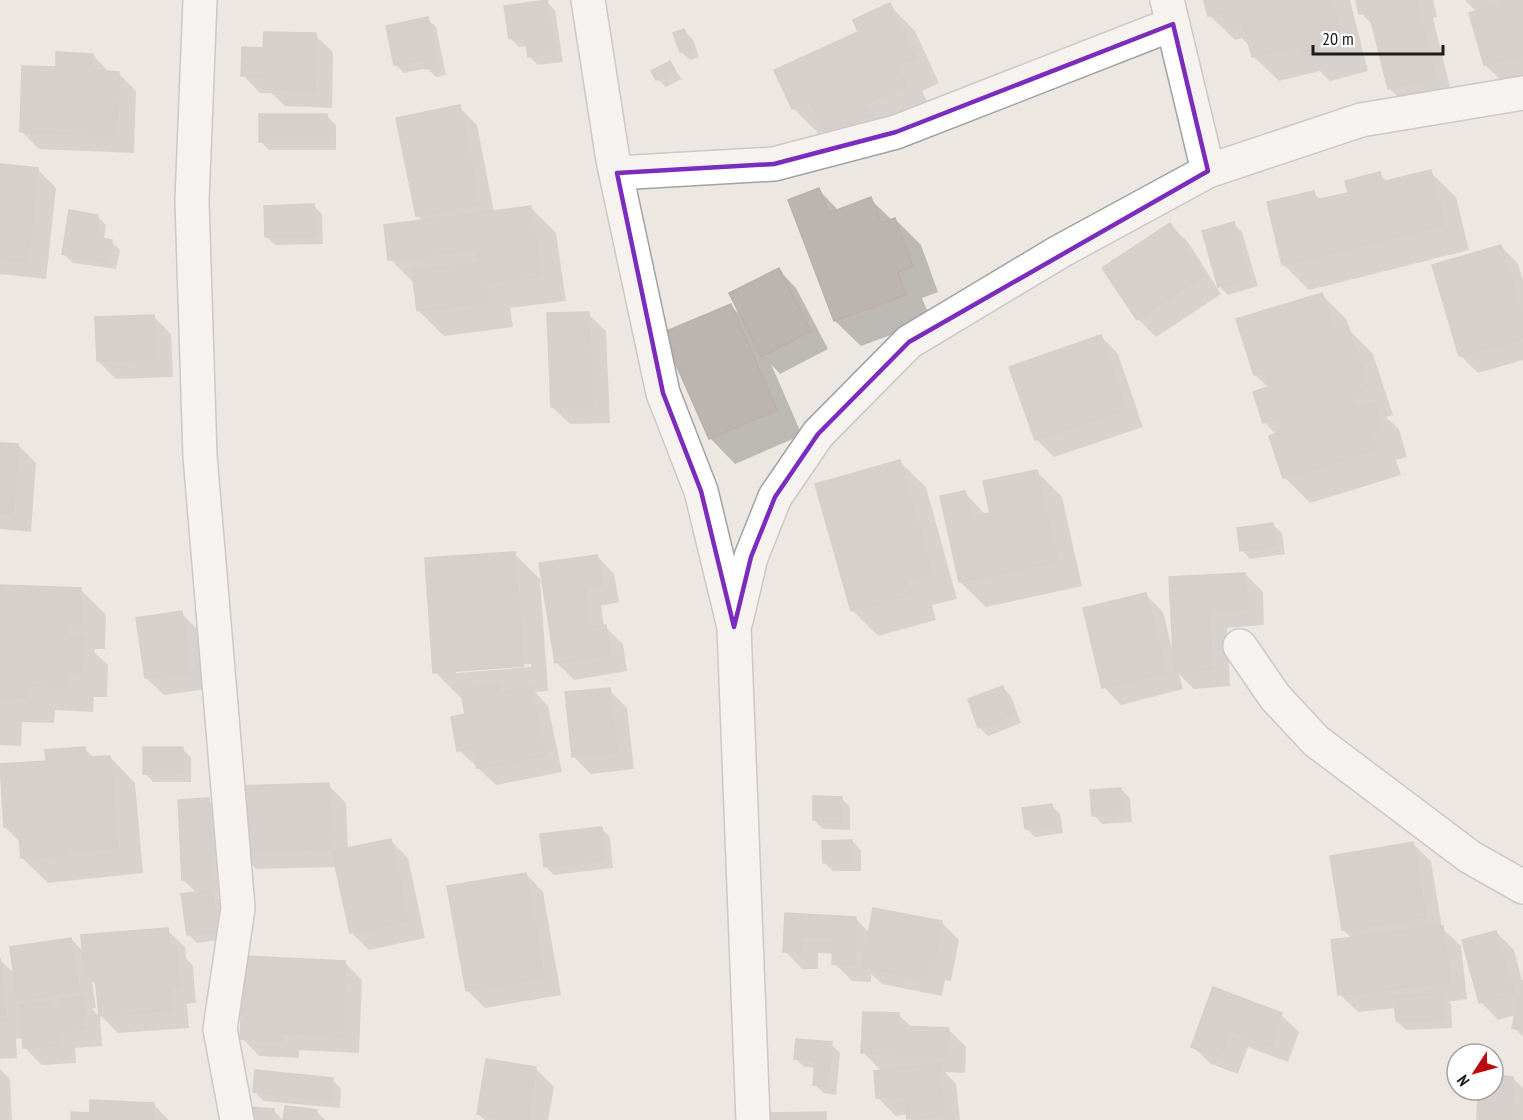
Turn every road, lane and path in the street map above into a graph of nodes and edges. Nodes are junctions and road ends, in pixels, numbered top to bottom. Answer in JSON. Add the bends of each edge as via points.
{"nodes":[{"id":1,"x":201,"y":0,"type":"edge"},
{"id":2,"x":588,"y":0,"type":"edge"},
{"id":3,"x":1170,"y":12,"type":"edge"},
{"id":4,"x":1523,"y":93,"type":"edge"},
{"id":5,"x":1208,"y":171,"type":"junction"},
{"id":6,"x":617,"y":172,"type":"junction"},
{"id":7,"x":734,"y":627,"type":"junction"},
{"id":8,"x":1240,"y":646,"type":"dead end"},
{"id":9,"x":1523,"y":887,"type":"edge"},
{"id":10,"x":237,"y":1120,"type":"edge"},
{"id":11,"x":753,"y":1120,"type":"edge"}],
"edges":[{"from":1,"to":10,"type":"street","via":[[192,201],[200,456],[238,908],[220,1029]]},
{"from":2,"to":6,"type":"street"},
{"from":3,"to":5,"type":"street"},
{"from":3,"to":6,"type":"street","via":[[896,132],[774,164]]},
{"from":4,"to":5,"type":"street","via":[[1361,120]]},
{"from":5,"to":7,"type":"street","via":[[1059,252],[909,342],[818,434],[775,497],[751,557]]},
{"from":6,"to":7,"type":"street","via":[[663,393],[701,491]]},
{"from":7,"to":11,"type":"street"},
{"from":8,"to":9,"type":"street","via":[[1275,697],[1316,741],[1470,857]]}]}
